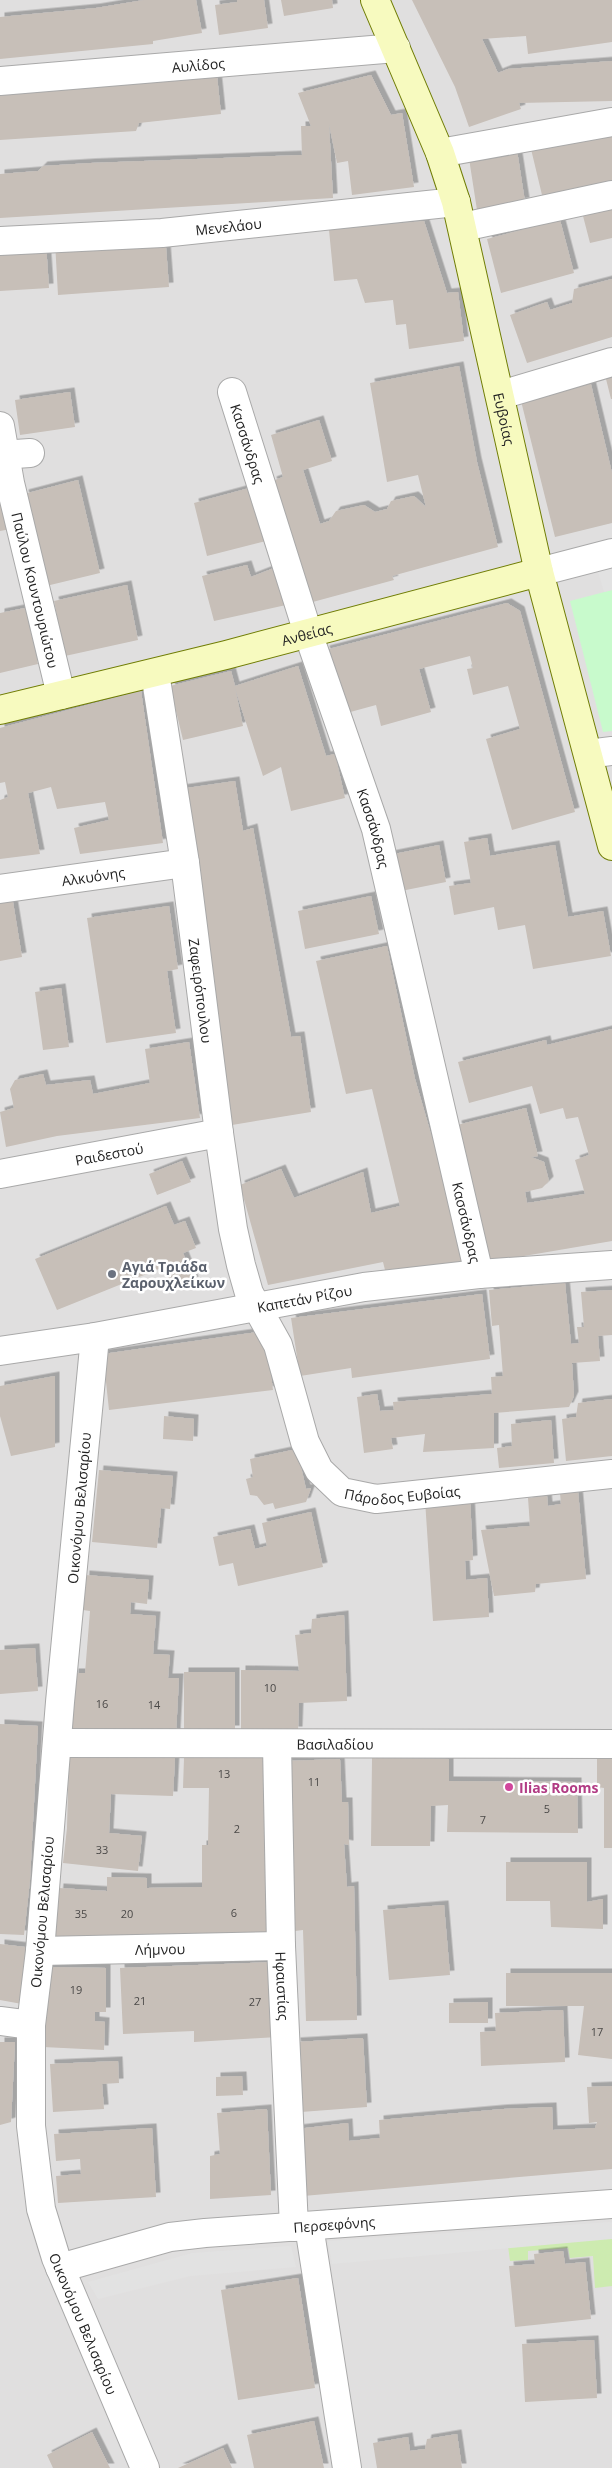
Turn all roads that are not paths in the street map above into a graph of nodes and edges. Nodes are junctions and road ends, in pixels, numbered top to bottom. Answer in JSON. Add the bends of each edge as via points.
{"nodes":[{"id":1,"x":376,"y":0,"type":"edge"},
{"id":2,"x":396,"y":48,"type":"junction"},
{"id":3,"x":0,"y":81,"type":"edge"},
{"id":4,"x":612,"y":122,"type":"edge"},
{"id":5,"x":440,"y":153,"type":"junction"},
{"id":6,"x":612,"y":195,"type":"edge"},
{"id":7,"x":460,"y":214,"type":"junction"},
{"id":8,"x":0,"y":241,"type":"edge"},
{"id":9,"x":612,"y":362,"type":"edge"},
{"id":10,"x":232,"y":392,"type":"dead end"},
{"id":11,"x":501,"y":395,"type":"junction"},
{"id":12,"x":0,"y":426,"type":"edge"},
{"id":13,"x":12,"y":454,"type":"edge"},
{"id":14,"x":612,"y":552,"type":"edge"},
{"id":15,"x":539,"y":572,"type":"junction"},
{"id":16,"x":308,"y":633,"type":"junction"},
{"id":17,"x":155,"y":672,"type":"junction"},
{"id":18,"x":61,"y":696,"type":"junction"},
{"id":19,"x":0,"y":710,"type":"edge"},
{"id":20,"x":600,"y":753,"type":"edge"},
{"id":21,"x":612,"y":846,"type":"edge"},
{"id":22,"x":185,"y":863,"type":"junction"},
{"id":23,"x":0,"y":889,"type":"edge"},
{"id":24,"x":219,"y":1132,"type":"junction"},
{"id":25,"x":0,"y":1174,"type":"edge"},
{"id":26,"x":612,"y":1265,"type":"edge"},
{"id":27,"x":479,"y":1274,"type":"junction"},
{"id":28,"x":257,"y":1306,"type":"junction"},
{"id":29,"x":95,"y":1337,"type":"junction"},
{"id":30,"x":0,"y":1351,"type":"edge"},
{"id":31,"x":612,"y":1474,"type":"edge"},
{"id":32,"x":57,"y":1743,"type":"junction"},
{"id":33,"x":612,"y":1744,"type":"edge"},
{"id":34,"x":277,"y":1745,"type":"junction"},
{"id":35,"x":281,"y":1946,"type":"junction"},
{"id":36,"x":40,"y":1951,"type":"junction"},
{"id":37,"x":0,"y":2021,"type":"edge"},
{"id":38,"x":31,"y":2025,"type":"junction"},
{"id":39,"x":612,"y":2204,"type":"edge"},
{"id":40,"x":302,"y":2227,"type":"junction"},
{"id":41,"x":60,"y":2268,"type":"junction"},
{"id":42,"x":145,"y":2468,"type":"edge"},
{"id":43,"x":347,"y":2468,"type":"edge"}],
"edges":[{"from":1,"to":2,"type":"main road","name":"Ευβοίας"},
{"from":2,"to":3,"type":"street","name":"Αυλίδος"},
{"from":2,"to":5,"type":"main road","name":"Ευβοίας"},
{"from":4,"to":5,"type":"street"},
{"from":5,"to":7,"type":"main road","name":"Ευβοίας"},
{"from":6,"to":7,"type":"street","name":"Μενελάου"},
{"from":7,"to":8,"type":"street","name":"Μενελάου"},
{"from":7,"to":11,"type":"main road","name":"Ευβοίας"},
{"from":9,"to":11,"type":"street"},
{"from":10,"to":16,"type":"street","name":"Κασσάνδρας"},
{"from":11,"to":15,"type":"main road","name":"Ευβοίας"},
{"from":12,"to":13,"type":"street","name":"Παύλου Κουντουριώτου"},
{"from":13,"to":18,"type":"street","name":"Παύλου Κουντουριώτου"},
{"from":14,"to":15,"type":"street","name":"Ανθείας"},
{"from":15,"to":16,"type":"main road","name":"Ανθείας"},
{"from":15,"to":20,"type":"main road","name":"Ευβοίας"},
{"from":16,"to":17,"type":"main road","name":"Ανθείας"},
{"from":16,"to":27,"type":"street","name":"Κασσάνδρας","via":[[376,829]]},
{"from":17,"to":18,"type":"main road","name":"Ανθείας"},
{"from":17,"to":22,"type":"street","name":"Ζαφειρόπουλου"},
{"from":18,"to":19,"type":"main road","name":"Ανθείας"},
{"from":20,"to":21,"type":"main road","name":"Ευβοίας"},
{"from":22,"to":23,"type":"street","name":"Αλκυόνης"},
{"from":22,"to":24,"type":"street","name":"Ζαφειρόπουλου"},
{"from":24,"to":25,"type":"street","name":"Ραιδεστού"},
{"from":24,"to":28,"type":"street","name":"Ζαφειρόπουλου","via":[[233,1229],[245,1281]]},
{"from":26,"to":27,"type":"street","name":"Καπετάν Ρίζου"},
{"from":27,"to":28,"type":"street","name":"Καπετάν Ρίζου","via":[[372,1286]]},
{"from":28,"to":29,"type":"street","name":"Καπετάν Ρίζου"},
{"from":28,"to":31,"type":"street","name":"Πάροδος Ευβοίας","via":[[278,1345],[305,1442],[319,1470],[342,1492],[376,1499]]},
{"from":29,"to":30,"type":"street","name":"Καπετάν Ρίζου"},
{"from":29,"to":32,"type":"street","name":"Οικονόμου Βελισαρίου"},
{"from":32,"to":34,"type":"street","name":"Βασιλαδίου"},
{"from":32,"to":36,"type":"street","name":"Οικονόμου Βελισαρίου"},
{"from":33,"to":34,"type":"street","name":"Βασιλαδίου"},
{"from":34,"to":35,"type":"street","name":"Ηφαιστίας"},
{"from":35,"to":36,"type":"street","name":"Λήμνου"},
{"from":35,"to":40,"type":"street","name":"Ηφαιστίας"},
{"from":36,"to":38,"type":"street","name":"Οικονόμου Βελισαρίου"},
{"from":37,"to":38,"type":"street"},
{"from":38,"to":41,"type":"street","name":"Οικονόμου Βελισαρίου","via":[[31,2126],[37,2187]]},
{"from":39,"to":40,"type":"street","name":"Περσεφόνης"},
{"from":40,"to":41,"type":"street","name":"Περσεφόνης","via":[[170,2237]]},
{"from":40,"to":43,"type":"street","name":"Ηφαιστίας"},
{"from":41,"to":42,"type":"street","name":"Οικονόμου Βελισαρίου"}]}
